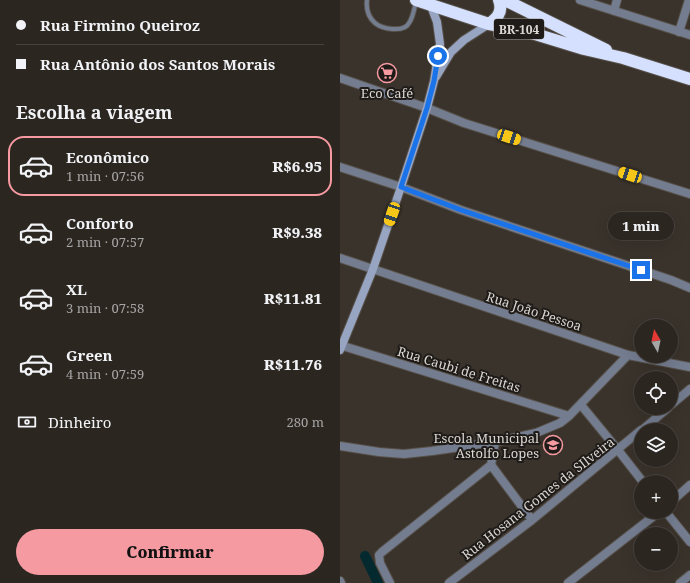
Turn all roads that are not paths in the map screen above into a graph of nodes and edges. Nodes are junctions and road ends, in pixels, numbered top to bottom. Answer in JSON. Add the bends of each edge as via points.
{"nodes":[{"id":1,"x":367,"y":0,"type":"edge"},
{"id":2,"x":416,"y":0,"type":"edge"},
{"id":3,"x":499,"y":0,"type":"edge"},
{"id":4,"x":505,"y":0,"type":"edge"},
{"id":5,"x":580,"y":0,"type":"edge"},
{"id":6,"x":618,"y":0,"type":"edge"},
{"id":7,"x":689,"y":0,"type":"edge"},
{"id":8,"x":431,"y":6,"type":"junction"},
{"id":9,"x":614,"y":11,"type":"junction"},
{"id":10,"x":489,"y":24,"type":"junction"},
{"id":11,"x":679,"y":32,"type":"junction"},
{"id":12,"x":690,"y":35,"type":"edge"},
{"id":13,"x":623,"y":58,"type":"junction"},
{"id":14,"x":340,"y":78,"type":"edge"},
{"id":15,"x":690,"y":79,"type":"edge"},
{"id":16,"x":434,"y":81,"type":"junction"},
{"id":17,"x":427,"y":108,"type":"junction"},
{"id":18,"x":340,"y":167,"type":"edge"},
{"id":19,"x":401,"y":187,"type":"junction"},
{"id":20,"x":690,"y":194,"type":"edge"},
{"id":21,"x":340,"y":258,"type":"edge"},
{"id":22,"x":373,"y":269,"type":"junction"},
{"id":23,"x":690,"y":288,"type":"edge"},
{"id":24,"x":341,"y":347,"type":"edge"},
{"id":25,"x":628,"y":355,"type":"junction"},
{"id":26,"x":690,"y":367,"type":"edge"},
{"id":27,"x":690,"y":389,"type":"edge"},
{"id":28,"x":678,"y":399,"type":"edge"},
{"id":29,"x":581,"y":405,"type":"junction"},
{"id":30,"x":659,"y":415,"type":"edge"},
{"id":31,"x":570,"y":416,"type":"junction"},
{"id":32,"x":650,"y":423,"type":"edge"},
{"id":33,"x":634,"y":436,"type":"edge"},
{"id":34,"x":495,"y":442,"type":"junction"},
{"id":35,"x":340,"y":446,"type":"edge"},
{"id":36,"x":618,"y":450,"type":"junction"},
{"id":37,"x":491,"y":465,"type":"junction"},
{"id":38,"x":638,"y":475,"type":"edge"},
{"id":39,"x":690,"y":485,"type":"edge"},
{"id":40,"x":678,"y":496,"type":"edge"},
{"id":41,"x":650,"y":519,"type":"edge"},
{"id":42,"x":672,"y":519,"type":"edge"},
{"id":43,"x":532,"y":520,"type":"junction"},
{"id":44,"x":690,"y":542,"type":"edge"},
{"id":45,"x":690,"y":575,"type":"edge"},
{"id":46,"x":390,"y":583,"type":"edge"},
{"id":47,"x":450,"y":583,"type":"edge"},
{"id":48,"x":568,"y":583,"type":"edge"},
{"id":49,"x":680,"y":583,"type":"edge"}],
"edges":[{"from":1,"to":2,"type":"lane","via":[[366,7],[375,24],[396,29],[409,24]]},
{"from":2,"to":8,"type":"highway","number":"BR-104"},
{"from":3,"to":10,"type":"highway","via":[[500,12]]},
{"from":4,"to":13,"type":"highway","number":"BR-104"},
{"from":5,"to":9,"type":"street"},
{"from":6,"to":9,"type":"street"},
{"from":7,"to":11,"type":"street"},
{"from":8,"to":10,"type":"highway","number":"BR-104"},
{"from":8,"to":16,"type":"street","via":[[437,22],[440,44]]},
{"from":9,"to":11,"type":"street"},
{"from":10,"to":13,"type":"highway","number":"BR-104","via":[[522,30]]},
{"from":10,"to":16,"type":"street","via":[[451,52]]},
{"from":11,"to":12,"type":"street"},
{"from":13,"to":15,"type":"highway","number":"BR-104"},
{"from":14,"to":17,"type":"street"},
{"from":16,"to":17,"type":"street"},
{"from":17,"to":19,"type":"street"},
{"from":17,"to":20,"type":"street"},
{"from":18,"to":19,"type":"street"},
{"from":19,"to":22,"type":"street"},
{"from":19,"to":23,"type":"street"},
{"from":21,"to":22,"type":"street","name":"Rua João Pessoa"},
{"from":22,"to":24,"type":"street"},
{"from":22,"to":25,"type":"street","name":"Rua João Pessoa"},
{"from":24,"to":31,"type":"street","name":"Rua Caubi de Freitas"},
{"from":25,"to":26,"type":"street","name":"Rua João Pessoa"},
{"from":25,"to":29,"type":"street"},
{"from":27,"to":28,"type":"street"},
{"from":29,"to":31,"type":"street"},
{"from":29,"to":36,"type":"street"},
{"from":30,"to":32,"type":"street","name":"Rua Hosana Gomes da SIlveira"},
{"from":31,"to":34,"type":"street","via":[[536,433]]},
{"from":33,"to":36,"type":"street","name":"Rua Hosana Gomes da SIlveira"},
{"from":34,"to":35,"type":"street","via":[[404,454]]},
{"from":34,"to":37,"type":"street"},
{"from":36,"to":38,"type":"street"},
{"from":36,"to":43,"type":"street","name":"Rua Hosana Gomes da SIlveira"},
{"from":37,"to":43,"type":"street"},
{"from":37,"to":46,"type":"street","via":[[379,555]]},
{"from":39,"to":40,"type":"street"},
{"from":41,"to":48,"type":"street"},
{"from":42,"to":44,"type":"street"},
{"from":43,"to":47,"type":"street","name":"Rua Hosana Gomes da SIlveira"},
{"from":45,"to":49,"type":"street"}]}
